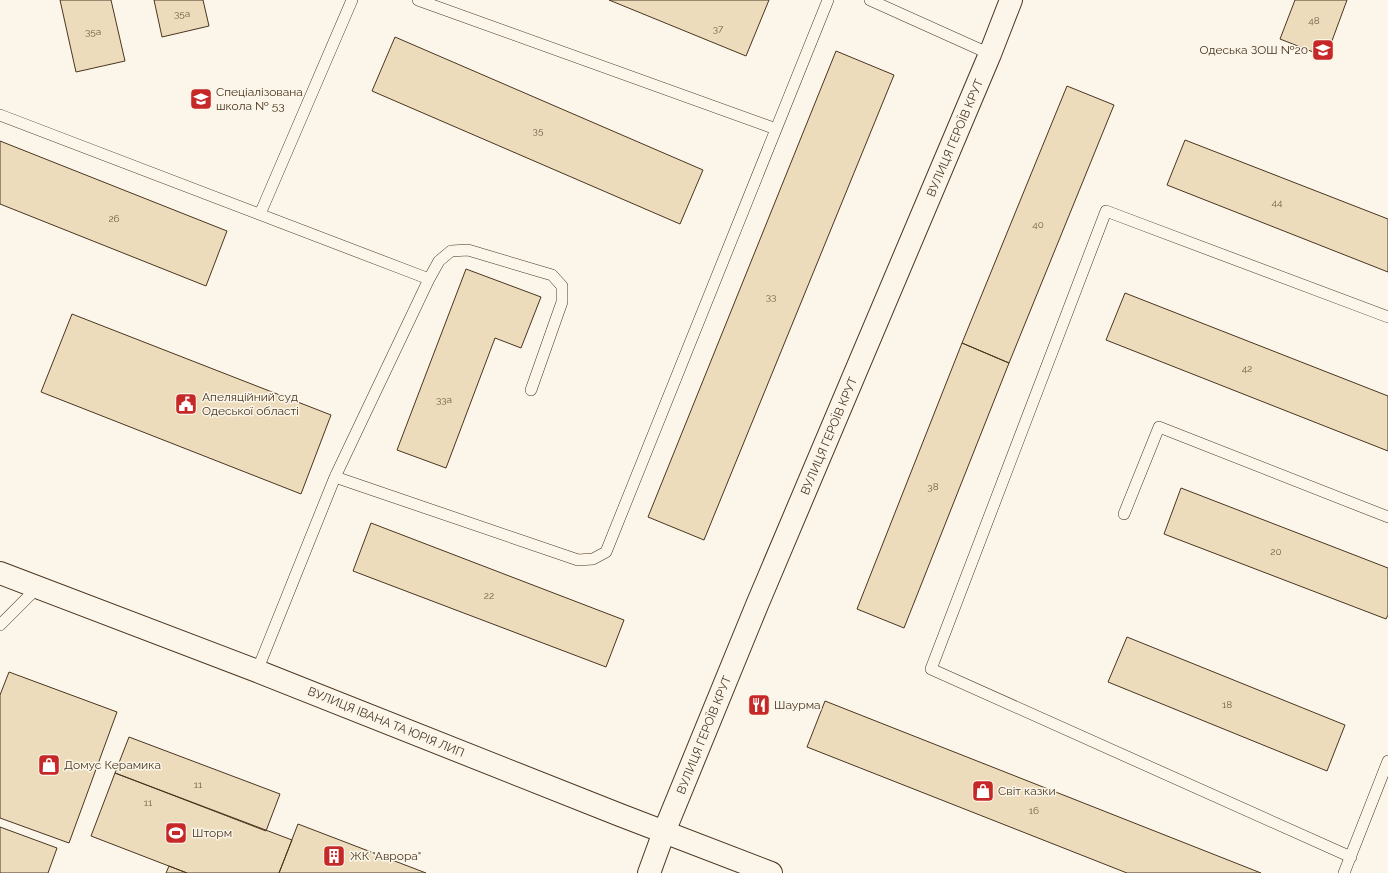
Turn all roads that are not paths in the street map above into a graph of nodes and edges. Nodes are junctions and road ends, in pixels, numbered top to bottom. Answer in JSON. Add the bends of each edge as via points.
{"nodes":[{"id":1,"x":352,"y":0,"type":"edge"},
{"id":2,"x":418,"y":0,"type":"edge"},
{"id":3,"x":828,"y":0,"type":"edge"},
{"id":4,"x":870,"y":0,"type":"edge"},
{"id":5,"x":1011,"y":0,"type":"edge"},
{"id":6,"x":990,"y":54,"type":"junction"},
{"id":7,"x":0,"y":115,"type":"edge"},
{"id":8,"x":776,"y":129,"type":"junction"},
{"id":9,"x":260,"y":214,"type":"junction"},
{"id":10,"x":429,"y":279,"type":"junction"},
{"id":11,"x":1388,"y":317,"type":"edge"},
{"id":12,"x":531,"y":390,"type":"dead end"},
{"id":13,"x":335,"y":477,"type":"junction"},
{"id":14,"x":1124,"y":514,"type":"dead end"},
{"id":15,"x":1388,"y":516,"type":"edge"},
{"id":16,"x":0,"y":573,"type":"edge"},
{"id":17,"x":37,"y":588,"type":"junction"},
{"id":18,"x":0,"y":625,"type":"edge"},
{"id":19,"x":257,"y":671,"type":"junction"},
{"id":20,"x":1388,"y":761,"type":"edge"},
{"id":21,"x":664,"y":832,"type":"junction"},
{"id":22,"x":1351,"y":857,"type":"junction"},
{"id":23,"x":649,"y":873,"type":"edge"},
{"id":24,"x":771,"y":873,"type":"edge"},
{"id":25,"x":1344,"y":873,"type":"edge"}],
"edges":[{"from":1,"to":9,"type":"lane"},
{"from":2,"to":8,"type":"lane"},
{"from":3,"to":8,"type":"lane"},
{"from":4,"to":6,"type":"lane"},
{"from":5,"to":6,"type":"street","name":"ВУЛИЦЯ ГЕРОЇВ КРУТ"},
{"from":6,"to":21,"type":"street","name":"ВУЛИЦЯ ГЕРОЇВ КРУТ"},
{"from":7,"to":9,"type":"lane"},
{"from":8,"to":13,"type":"lane","via":[[606,552],[593,559],[578,560]]},
{"from":9,"to":10,"type":"lane"},
{"from":10,"to":12,"type":"lane","via":[[438,261],[451,251],[468,250],[552,275],[562,286],[562,302]]},
{"from":10,"to":13,"type":"lane"},
{"from":11,"to":22,"type":"lane","via":[[1106,211],[931,669]]},
{"from":13,"to":19,"type":"lane"},
{"from":14,"to":15,"type":"lane","via":[[1160,427]]},
{"from":16,"to":17,"type":"street","name":"ВУЛИЦЯ ІВАНА ТА ЮРІЯ ЛИП"},
{"from":17,"to":18,"type":"lane"},
{"from":17,"to":19,"type":"street","name":"ВУЛИЦЯ ІВАНА ТА ЮРІЯ ЛИП"},
{"from":19,"to":21,"type":"street","name":"ВУЛИЦЯ ІВАНА ТА ЮРІЯ ЛИП"},
{"from":20,"to":22,"type":"lane"},
{"from":21,"to":23,"type":"street","name":"ВУЛИЦЯ ГЕРОЇВ КРУТ"},
{"from":21,"to":24,"type":"street","name":"ВУЛИЦЯ ІВАНА ТА ЮРІЯ ЛИП"},
{"from":22,"to":25,"type":"lane"}]}
